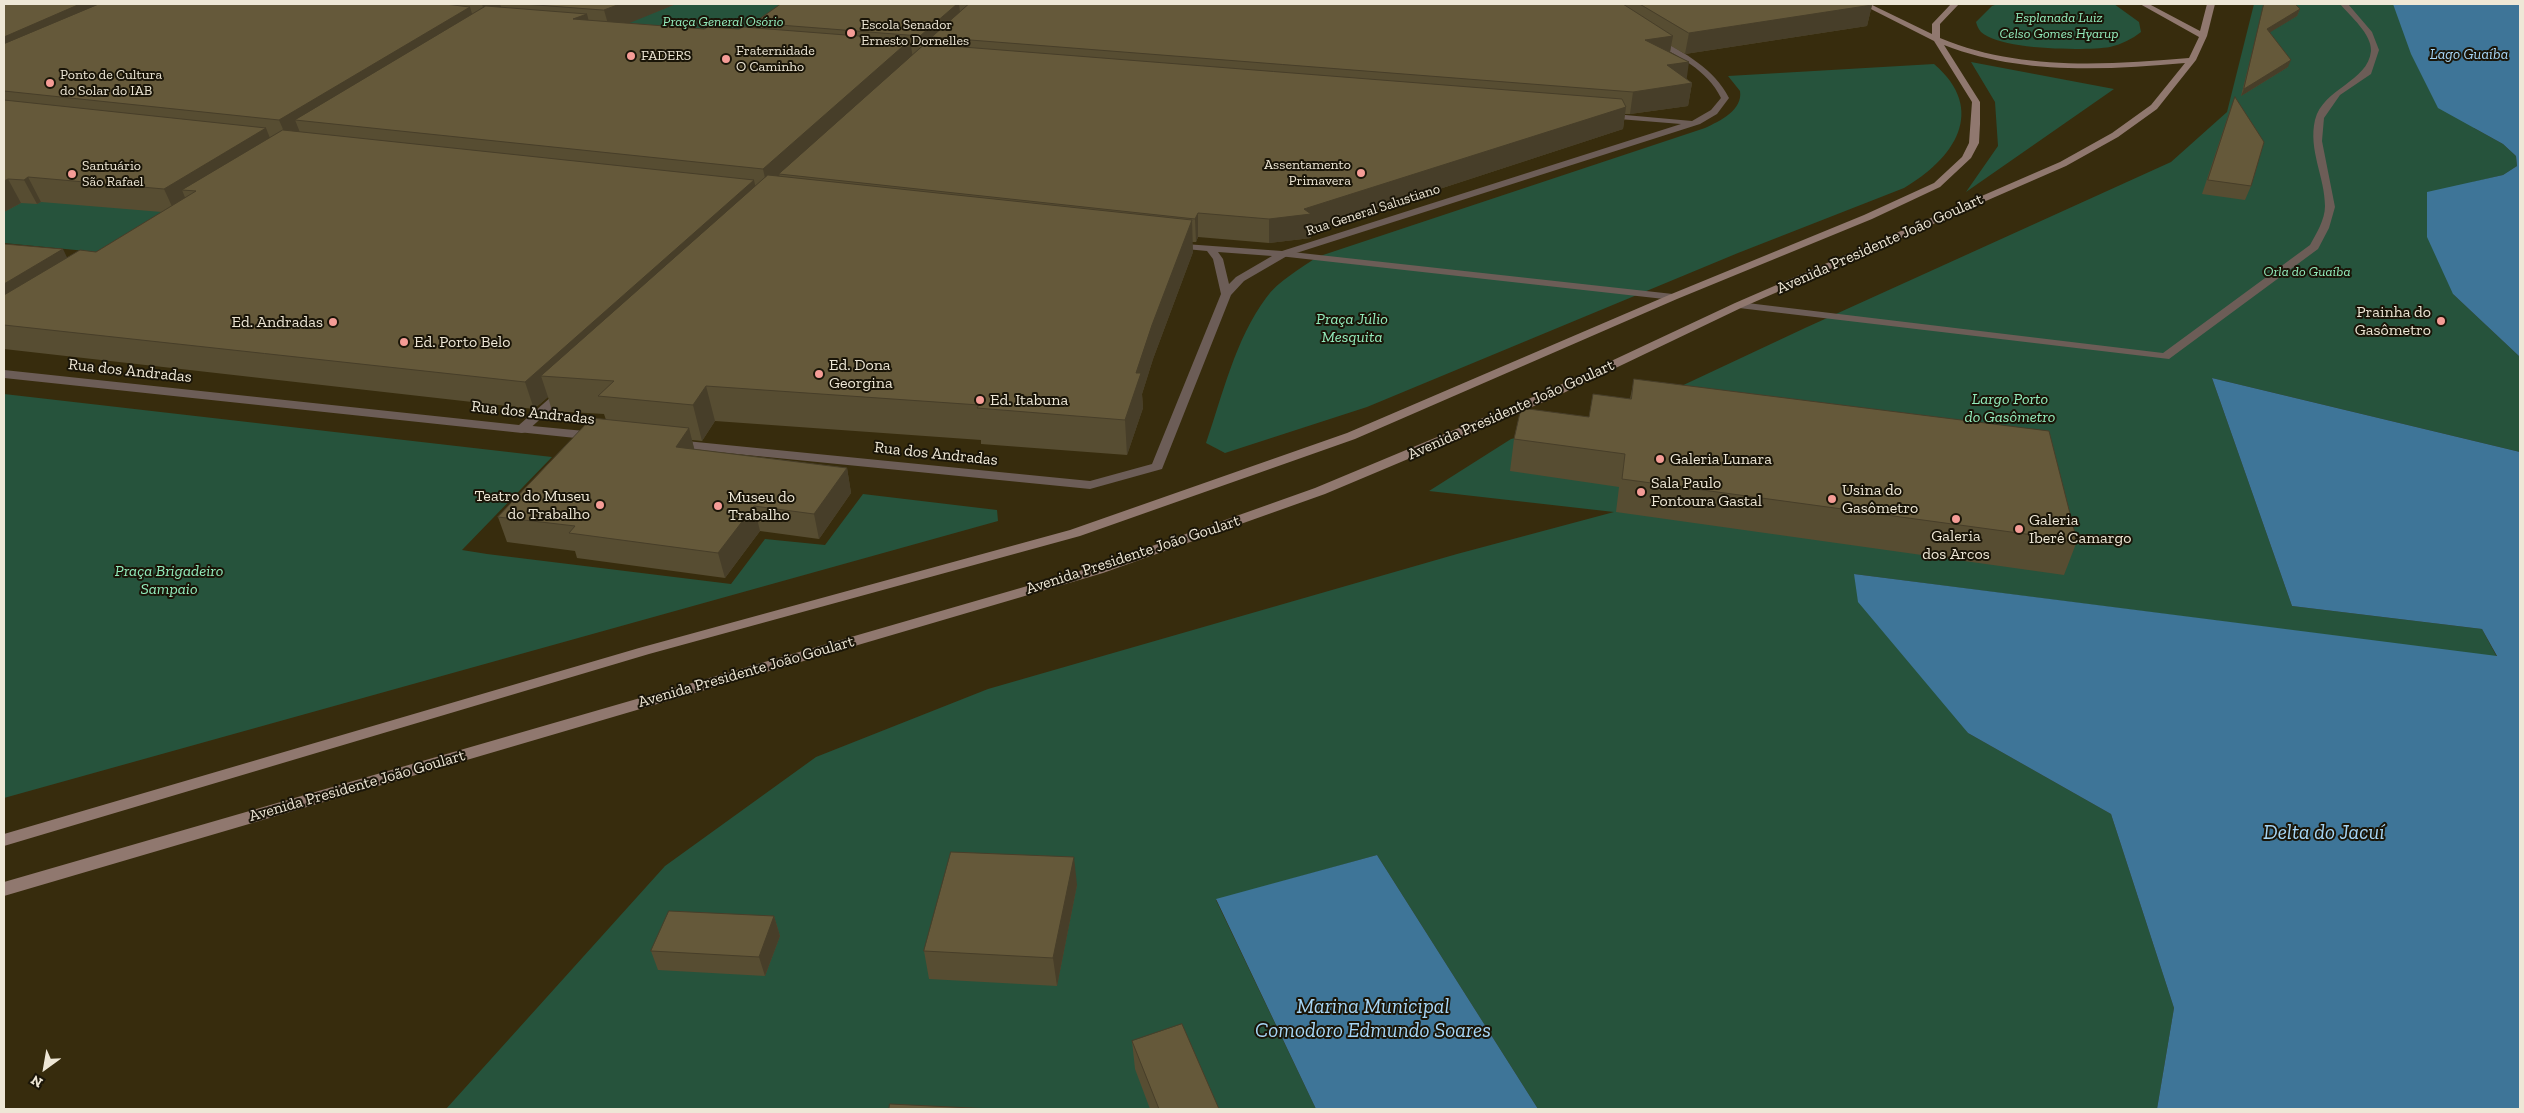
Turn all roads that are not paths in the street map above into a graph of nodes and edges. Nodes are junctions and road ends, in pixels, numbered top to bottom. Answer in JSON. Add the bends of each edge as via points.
{"nodes":[{"id":1,"x":1865,"y":4,"type":"edge"},
{"id":2,"x":1955,"y":4,"type":"edge"},
{"id":3,"x":2144,"y":4,"type":"edge"},
{"id":4,"x":2211,"y":4,"type":"edge"},
{"id":5,"x":2344,"y":4,"type":"edge"},
{"id":6,"x":1644,"y":33,"type":"edge"},
{"id":7,"x":2203,"y":36,"type":"junction"},
{"id":8,"x":1936,"y":38,"type":"junction"},
{"id":9,"x":2192,"y":60,"type":"junction"},
{"id":10,"x":1592,"y":114,"type":"edge"},
{"id":11,"x":1697,"y":122,"type":"junction"},
{"id":12,"x":1168,"y":245,"type":"edge"},
{"id":13,"x":1210,"y":250,"type":"junction"},
{"id":14,"x":1284,"y":254,"type":"junction"},
{"id":15,"x":1226,"y":294,"type":"junction"},
{"id":16,"x":1673,"y":297,"type":"junction"},
{"id":17,"x":1739,"y":305,"type":"junction"},
{"id":18,"x":4,"y":374,"type":"edge"},
{"id":19,"x":569,"y":388,"type":"edge"},
{"id":20,"x":522,"y":429,"type":"junction"},
{"id":21,"x":610,"y":438,"type":"edge"},
{"id":22,"x":659,"y":442,"type":"edge"},
{"id":23,"x":1164,"y":448,"type":"joint"},
{"id":24,"x":4,"y":840,"type":"edge"},
{"id":25,"x":4,"y":889,"type":"edge"}],
"edges":[{"from":1,"to":8,"type":"main road"},
{"from":2,"to":8,"type":"main road","via":[[1936,24]]},
{"from":3,"to":7,"type":"main road"},
{"from":4,"to":7,"type":"main road","name":"Avenida Presidente João Goulart"},
{"from":5,"to":17,"type":"street","via":[[2368,32],[2375,50],[2368,72],[2336,93],[2320,118],[2317,141],[2330,207],[2324,228],[2314,246],[2165,357]]},
{"from":6,"to":11,"type":"street","name":"Rua General Salustiano","via":[[1721,85],[1725,98],[1714,112]]},
{"from":7,"to":9,"type":"main road","name":"Avenida Presidente João Goulart"},
{"from":8,"to":9,"type":"main road","via":[[1975,52],[2040,64],[2120,66]]},
{"from":8,"to":16,"type":"main road","name":"Avenida Presidente João Goulart","via":[[1976,102],[1974,143],[1952,173],[1937,184],[1868,217]]},
{"from":9,"to":17,"type":"main road","name":"Avenida Presidente João Goulart","via":[[2154,107],[2115,135],[2063,164]]},
{"from":10,"to":11,"type":"street"},
{"from":11,"to":14,"type":"street","name":"Rua General Salustiano"},
{"from":12,"to":13,"type":"street"},
{"from":13,"to":14,"type":"street"},
{"from":13,"to":15,"type":"street","via":[[1218,259]]},
{"from":14,"to":15,"type":"street","name":"Rua General Salustiano","via":[[1240,279]]},
{"from":14,"to":16,"type":"street"},
{"from":15,"to":23,"type":"street","name":"Rua General Salustiano"},
{"from":16,"to":24,"type":"main road","name":"Avenida Presidente João Goulart","via":[[1351,436],[1075,533],[644,651]]},
{"from":17,"to":25,"type":"main road","name":"Avenida Presidente João Goulart","via":[[1471,429],[1320,490],[1098,570]]},
{"from":18,"to":20,"type":"street","name":"Rua dos Andradas"},
{"from":19,"to":20,"type":"street"},
{"from":20,"to":21,"type":"street","name":"Rua dos Andradas"},
{"from":22,"to":23,"type":"street","name":"Rua dos Andradas","via":[[1090,486],[1157,466]]}]}
